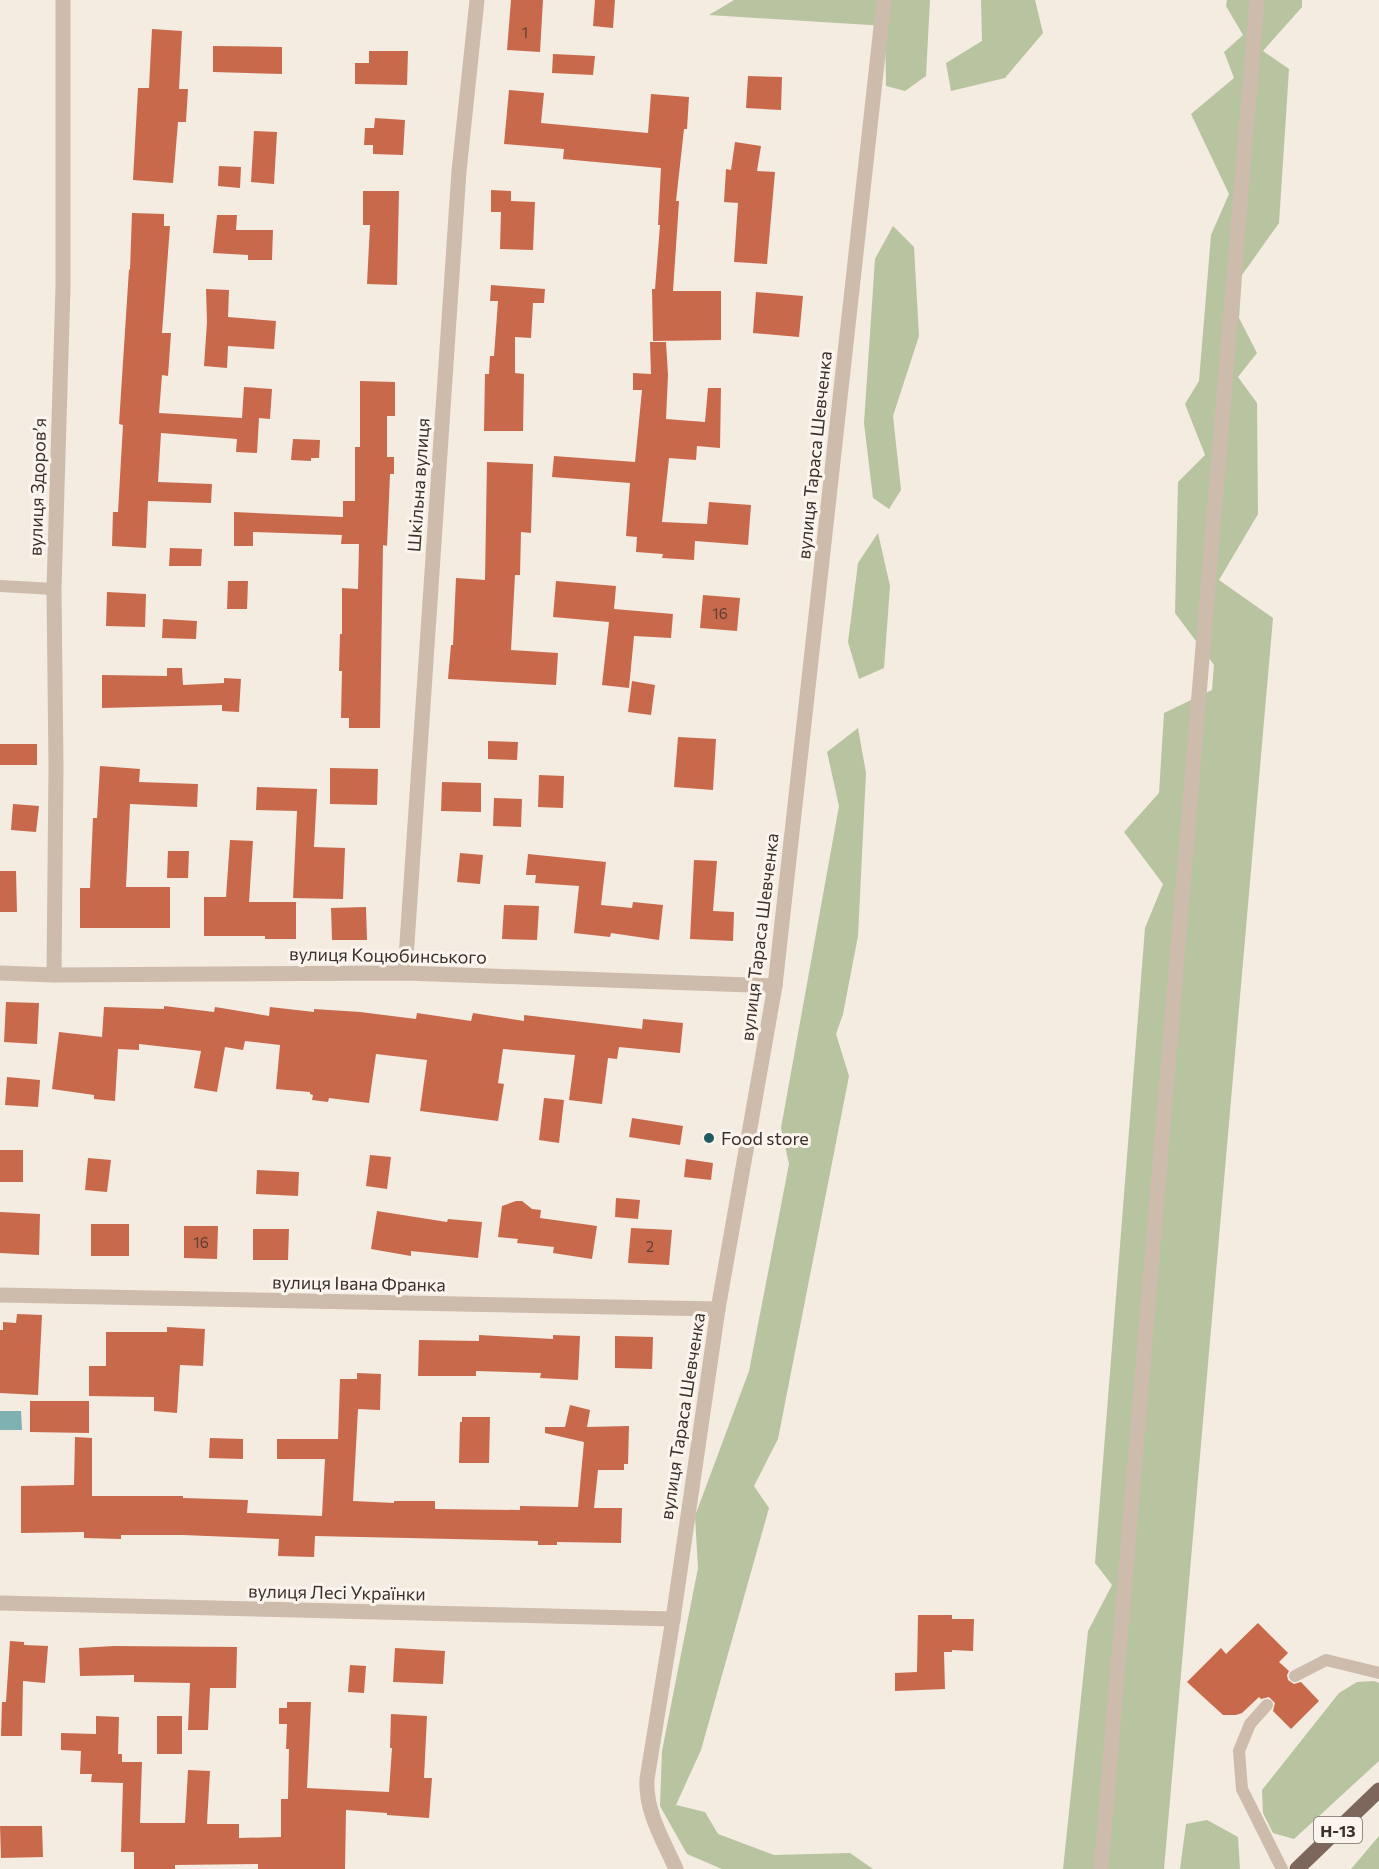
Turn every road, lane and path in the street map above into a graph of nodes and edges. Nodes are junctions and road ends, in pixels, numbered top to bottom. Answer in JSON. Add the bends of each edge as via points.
{"nodes":[{"id":1,"x":63,"y":0,"type":"edge"},
{"id":2,"x":477,"y":0,"type":"edge"},
{"id":3,"x":884,"y":0,"type":"edge"},
{"id":4,"x":1257,"y":0,"type":"edge"},
{"id":5,"x":0,"y":586,"type":"edge"},
{"id":6,"x":54,"y":589,"type":"junction"},
{"id":7,"x":0,"y":973,"type":"edge"},
{"id":8,"x":405,"y":973,"type":"junction"},
{"id":9,"x":54,"y":975,"type":"junction"},
{"id":10,"x":775,"y":986,"type":"junction"},
{"id":11,"x":0,"y":1295,"type":"edge"},
{"id":12,"x":718,"y":1309,"type":"junction"},
{"id":13,"x":0,"y":1603,"type":"edge"},
{"id":14,"x":673,"y":1618,"type":"junction"},
{"id":15,"x":1379,"y":1673,"type":"edge"},
{"id":16,"x":1295,"y":1676,"type":"dead end"},
{"id":17,"x":1267,"y":1705,"type":"dead end"},
{"id":18,"x":1379,"y":1790,"type":"edge"},
{"id":19,"x":676,"y":1869,"type":"edge"},
{"id":20,"x":1101,"y":1869,"type":"edge"},
{"id":21,"x":1282,"y":1869,"type":"edge"},
{"id":22,"x":1297,"y":1869,"type":"edge"}],
"edges":[{"from":1,"to":6,"type":"street","name":"вулиця Здоровʼя","via":[[63,287]]},
{"from":2,"to":8,"type":"street","name":"Шкільна вулиця","via":[[459,171]]},
{"from":3,"to":10,"type":"street","name":"вулиця Тараса Шевченка"},
{"from":4,"to":20,"type":"street"},
{"from":5,"to":6,"type":"lane"},
{"from":6,"to":9,"type":"street","name":"вулиця Здоровʼя"},
{"from":7,"to":9,"type":"street","name":"вулиця Коцюбинського"},
{"from":8,"to":9,"type":"street","name":"вулиця Коцюбинського"},
{"from":8,"to":10,"type":"street","name":"вулиця Коцюбинського"},
{"from":10,"to":12,"type":"street","name":"вулиця Тараса Шевченка"},
{"from":11,"to":12,"type":"street","name":"вулиця Івана Франка"},
{"from":12,"to":14,"type":"street","name":"вулиця Тараса Шевченка"},
{"from":13,"to":14,"type":"street","name":"вулиця Лесі Українки"},
{"from":14,"to":19,"type":"street","name":"вулиця Тараса Шевченка","via":[[646,1795]]},
{"from":15,"to":16,"type":"lane","via":[[1326,1660]]},
{"from":17,"to":21,"type":"lane","via":[[1250,1724],[1239,1751],[1242,1789]]},
{"from":18,"to":22,"type":"main road","number":"Н-13"}]}
